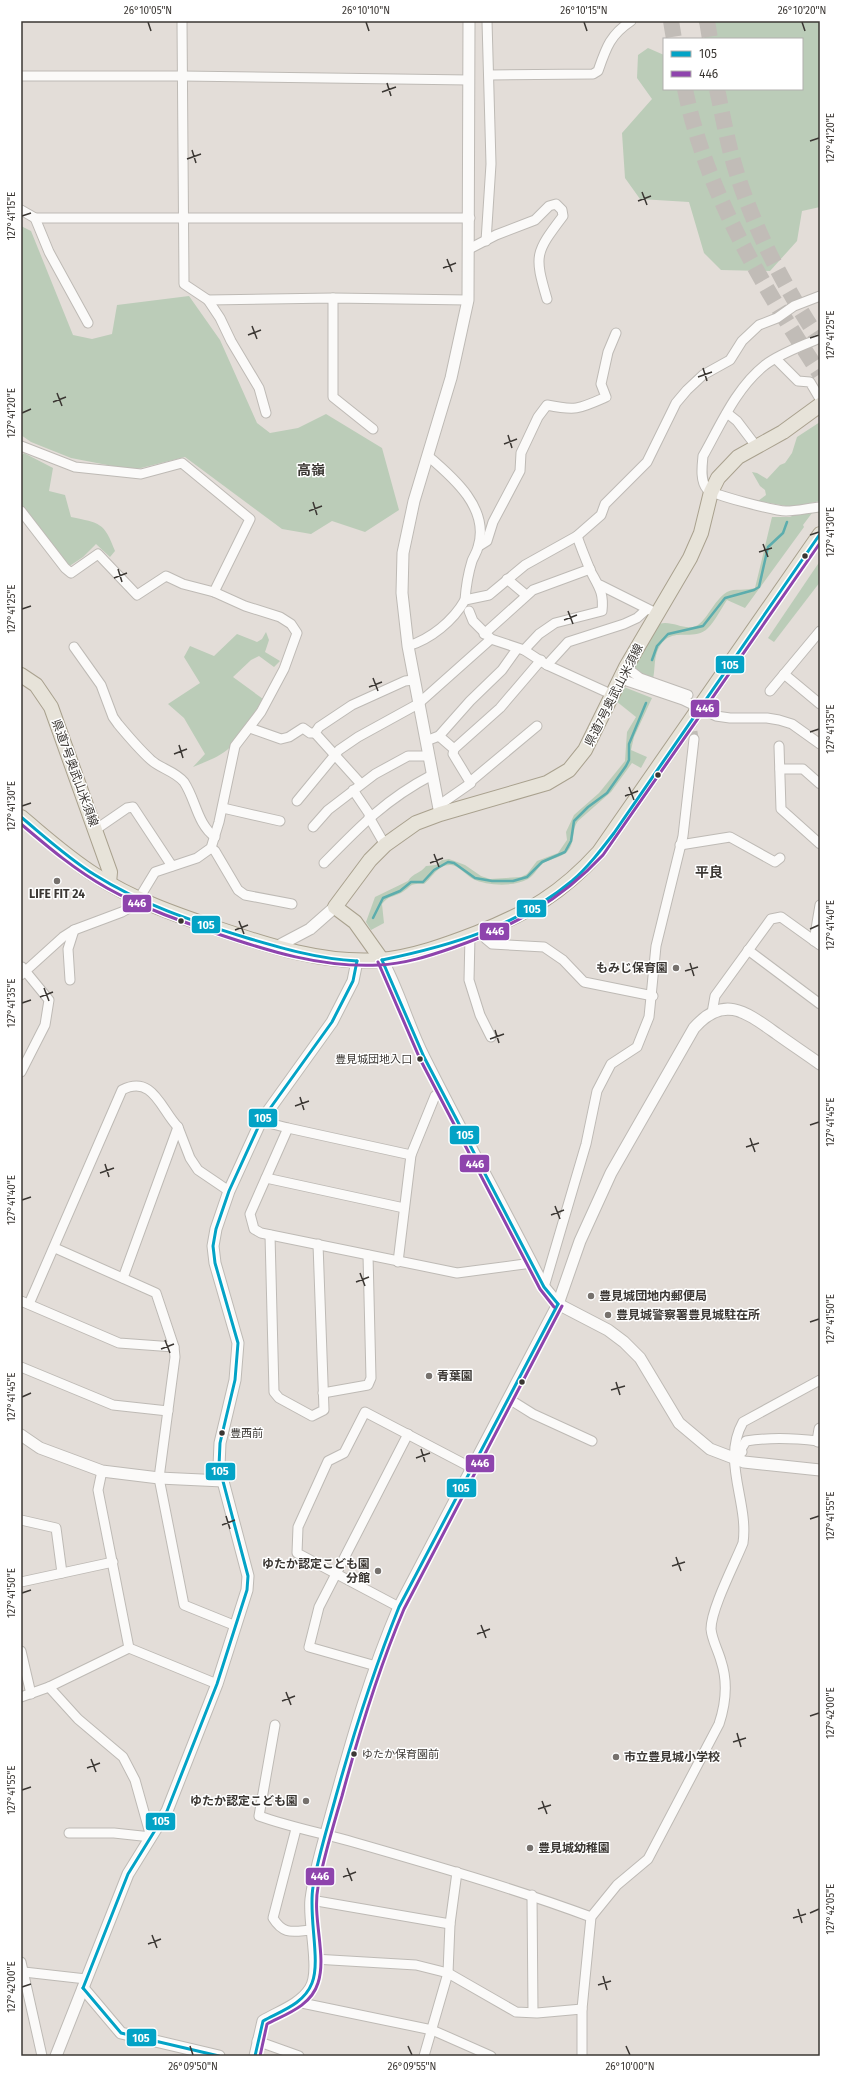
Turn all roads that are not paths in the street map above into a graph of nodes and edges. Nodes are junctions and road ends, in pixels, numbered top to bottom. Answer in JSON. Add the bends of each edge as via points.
{"nodes":[{"id":1,"x":182,"y":21,"type":"edge"},
{"id":2,"x":469,"y":21,"type":"edge"},
{"id":3,"x":487,"y":21,"type":"edge"},
{"id":4,"x":631,"y":21,"type":"edge"},
{"id":5,"x":490,"y":75,"type":"junction"},
{"id":6,"x":21,"y":76,"type":"edge"},
{"id":7,"x":182,"y":76,"type":"junction"},
{"id":8,"x":469,"y":80,"type":"junction"},
{"id":9,"x":21,"y":210,"type":"edge"},
{"id":10,"x":183,"y":217,"type":"junction"},
{"id":11,"x":35,"y":218,"type":"junction"},
{"id":12,"x":470,"y":218,"type":"junction"},
{"id":13,"x":486,"y":241,"type":"junction"},
{"id":14,"x":469,"y":249,"type":"junction"},
{"id":15,"x":820,"y":296,"type":"edge"},
{"id":16,"x":332,"y":298,"type":"junction"},
{"id":17,"x":547,"y":299,"type":"dead end"},
{"id":18,"x":208,"y":300,"type":"junction"},
{"id":19,"x":468,"y":300,"type":"junction"},
{"id":20,"x":88,"y":323,"type":"dead end"},
{"id":21,"x":616,"y":333,"type":"dead end"},
{"id":22,"x":820,"y":338,"type":"edge"},
{"id":23,"x":776,"y":359,"type":"junction"},
{"id":24,"x":820,"y":399,"type":"edge"},
{"id":25,"x":820,"y":405,"type":"edge"},
{"id":26,"x":266,"y":413,"type":"dead end"},
{"id":27,"x":727,"y":413,"type":"junction"},
{"id":28,"x":372,"y":429,"type":"dead end"},
{"id":29,"x":21,"y":446,"type":"edge"},
{"id":30,"x":756,"y":446,"type":"junction"},
{"id":31,"x":428,"y":456,"type":"junction"},
{"id":32,"x":711,"y":492,"type":"junction"},
{"id":33,"x":820,"y":507,"type":"edge"},
{"id":34,"x":21,"y":511,"type":"edge"},
{"id":35,"x":820,"y":534,"type":"edge"},
{"id":36,"x":577,"y":536,"type":"junction"},
{"id":37,"x":479,"y":546,"type":"junction"},
{"id":38,"x":590,"y":569,"type":"junction"},
{"id":39,"x":507,"y":579,"type":"junction"},
{"id":40,"x":600,"y":584,"type":"junction"},
{"id":41,"x":214,"y":592,"type":"junction"},
{"id":42,"x":526,"y":595,"type":"junction"},
{"id":43,"x":465,"y":600,"type":"junction"},
{"id":44,"x":469,"y":611,"type":"dead end"},
{"id":45,"x":652,"y":611,"type":"junction"},
{"id":46,"x":820,"y":631,"type":"edge"},
{"id":47,"x":488,"y":636,"type":"junction"},
{"id":48,"x":816,"y":643,"type":"edge"},
{"id":49,"x":408,"y":646,"type":"junction"},
{"id":50,"x":74,"y":647,"type":"dead end"},
{"id":51,"x":520,"y":649,"type":"junction"},
{"id":52,"x":544,"y":662,"type":"junction"},
{"id":53,"x":624,"y":673,"type":"junction"},
{"id":54,"x":784,"y":674,"type":"junction"},
{"id":55,"x":21,"y":675,"type":"edge"},
{"id":56,"x":413,"y":680,"type":"junction"},
{"id":57,"x":770,"y":691,"type":"dead end"},
{"id":58,"x":613,"y":695,"type":"junction"},
{"id":59,"x":688,"y":695,"type":"dead end"},
{"id":60,"x":418,"y":704,"type":"junction"},
{"id":61,"x":820,"y":704,"type":"edge"},
{"id":62,"x":698,"y":709,"type":"junction"},
{"id":63,"x":537,"y":726,"type":"dead end"},
{"id":64,"x":250,"y":728,"type":"junction"},
{"id":65,"x":316,"y":733,"type":"junction"},
{"id":66,"x":439,"y":736,"type":"junction"},
{"id":67,"x":694,"y":738,"type":"tunnel mouth"},
{"id":68,"x":426,"y":741,"type":"junction"},
{"id":69,"x":820,"y":744,"type":"edge"},
{"id":70,"x":779,"y":746,"type":"dead end"},
{"id":71,"x":454,"y":749,"type":"junction"},
{"id":72,"x":334,"y":756,"type":"junction"},
{"id":73,"x":429,"y":756,"type":"junction"},
{"id":74,"x":780,"y":769,"type":"junction"},
{"id":75,"x":432,"y":775,"type":"junction"},
{"id":76,"x":470,"y":782,"type":"junction"},
{"id":77,"x":361,"y":784,"type":"junction"},
{"id":78,"x":820,"y":784,"type":"edge"},
{"id":79,"x":353,"y":790,"type":"junction"},
{"id":80,"x":297,"y":801,"type":"dead end"},
{"id":81,"x":223,"y":808,"type":"junction"},
{"id":82,"x":439,"y":810,"type":"junction"},
{"id":83,"x":370,"y":816,"type":"junction"},
{"id":84,"x":21,"y":817,"type":"edge"},
{"id":85,"x":280,"y":821,"type":"dead end"},
{"id":86,"x":313,"y":827,"type":"dead end"},
{"id":87,"x":95,"y":830,"type":"junction"},
{"id":88,"x":215,"y":837,"type":"junction"},
{"id":89,"x":820,"y":844,"type":"edge"},
{"id":90,"x":385,"y":845,"type":"junction"},
{"id":91,"x":680,"y":845,"type":"junction"},
{"id":92,"x":211,"y":848,"type":"junction"},
{"id":93,"x":780,"y":858,"type":"dead end"},
{"id":94,"x":324,"y":863,"type":"dead end"},
{"id":95,"x":172,"y":866,"type":"junction"},
{"id":96,"x":109,"y":883,"type":"junction"},
{"id":97,"x":138,"y":899,"type":"junction"},
{"id":98,"x":292,"y":904,"type":"dead end"},
{"id":99,"x":820,"y":905,"type":"edge"},
{"id":100,"x":335,"y":907,"type":"junction"},
{"id":101,"x":74,"y":930,"type":"junction"},
{"id":102,"x":476,"y":933,"type":"junction"},
{"id":103,"x":817,"y":943,"type":"edge"},
{"id":104,"x":276,"y":947,"type":"junction"},
{"id":105,"x":748,"y":950,"type":"junction"},
{"id":106,"x":357,"y":960,"type":"junction"},
{"id":107,"x":382,"y":960,"type":"junction"},
{"id":108,"x":22,"y":971,"type":"edge"},
{"id":109,"x":70,"y":980,"type":"dead end"},
{"id":110,"x":652,"y":996,"type":"junction"},
{"id":111,"x":820,"y":1004,"type":"edge"},
{"id":112,"x":712,"y":1013,"type":"junction"},
{"id":113,"x":491,"y":1037,"type":"dead end"},
{"id":114,"x":820,"y":1064,"type":"edge"},
{"id":115,"x":21,"y":1072,"type":"edge"},
{"id":116,"x":441,"y":1091,"type":"junction"},
{"id":117,"x":261,"y":1120,"type":"junction"},
{"id":118,"x":178,"y":1127,"type":"junction"},
{"id":119,"x":288,"y":1128,"type":"junction"},
{"id":120,"x":411,"y":1155,"type":"junction"},
{"id":121,"x":266,"y":1178,"type":"junction"},
{"id":122,"x":229,"y":1191,"type":"junction"},
{"id":123,"x":404,"y":1208,"type":"junction"},
{"id":124,"x":270,"y":1235,"type":"junction"},
{"id":125,"x":318,"y":1244,"type":"junction"},
{"id":126,"x":55,"y":1248,"type":"junction"},
{"id":127,"x":368,"y":1255,"type":"junction"},
{"id":128,"x":398,"y":1262,"type":"junction"},
{"id":129,"x":532,"y":1263,"type":"junction"},
{"id":130,"x":123,"y":1278,"type":"junction"},
{"id":131,"x":544,"y":1287,"type":"junction"},
{"id":132,"x":25,"y":1302,"type":"edge"},
{"id":133,"x":558,"y":1304,"type":"junction"},
{"id":134,"x":174,"y":1347,"type":"junction"},
{"id":135,"x":21,"y":1367,"type":"edge"},
{"id":136,"x":820,"y":1380,"type":"edge"},
{"id":137,"x":324,"y":1393,"type":"junction"},
{"id":138,"x":509,"y":1399,"type":"junction"},
{"id":139,"x":168,"y":1411,"type":"junction"},
{"id":140,"x":820,"y":1428,"type":"edge"},
{"id":141,"x":408,"y":1434,"type":"junction"},
{"id":142,"x":21,"y":1435,"type":"edge"},
{"id":143,"x":819,"y":1441,"type":"edge"},
{"id":144,"x":592,"y":1442,"type":"dead end"},
{"id":145,"x":738,"y":1456,"type":"junction"},
{"id":146,"x":472,"y":1468,"type":"junction"},
{"id":147,"x":820,"y":1470,"type":"edge"},
{"id":148,"x":102,"y":1471,"type":"junction"},
{"id":149,"x":160,"y":1478,"type":"junction"},
{"id":150,"x":223,"y":1481,"type":"junction"},
{"id":151,"x":21,"y":1520,"type":"edge"},
{"id":152,"x":113,"y":1562,"type":"junction"},
{"id":153,"x":62,"y":1573,"type":"junction"},
{"id":154,"x":336,"y":1573,"type":"junction"},
{"id":155,"x":21,"y":1582,"type":"edge"},
{"id":156,"x":399,"y":1607,"type":"junction"},
{"id":157,"x":236,"y":1626,"type":"junction"},
{"id":158,"x":129,"y":1648,"type":"junction"},
{"id":159,"x":21,"y":1651,"type":"edge"},
{"id":160,"x":376,"y":1666,"type":"junction"},
{"id":161,"x":217,"y":1684,"type":"junction"},
{"id":162,"x":49,"y":1687,"type":"junction"},
{"id":163,"x":31,"y":1694,"type":"junction"},
{"id":164,"x":21,"y":1697,"type":"edge"},
{"id":165,"x":275,"y":1726,"type":"dead end"},
{"id":166,"x":296,"y":1829,"type":"junction"},
{"id":167,"x":69,"y":1833,"type":"dead end"},
{"id":168,"x":326,"y":1836,"type":"junction"},
{"id":169,"x":151,"y":1837,"type":"junction"},
{"id":170,"x":457,"y":1872,"type":"junction"},
{"id":171,"x":532,"y":1895,"type":"junction"},
{"id":172,"x":311,"y":1900,"type":"junction"},
{"id":173,"x":591,"y":1918,"type":"junction"},
{"id":174,"x":450,"y":1924,"type":"junction"},
{"id":175,"x":312,"y":1930,"type":"junction"},
{"id":176,"x":314,"y":1959,"type":"junction"},
{"id":177,"x":21,"y":1962,"type":"edge"},
{"id":178,"x":24,"y":1972,"type":"junction"},
{"id":179,"x":448,"y":1973,"type":"junction"},
{"id":180,"x":85,"y":1984,"type":"junction"},
{"id":181,"x":297,"y":2002,"type":"junction"},
{"id":182,"x":582,"y":2010,"type":"junction"},
{"id":183,"x":533,"y":2012,"type":"junction"},
{"id":184,"x":432,"y":2030,"type":"junction"},
{"id":185,"x":257,"y":2041,"type":"junction"},
{"id":186,"x":214,"y":2055,"type":"edge"},
{"id":187,"x":42,"y":2056,"type":"edge"},
{"id":188,"x":56,"y":2056,"type":"edge"},
{"id":189,"x":254,"y":2056,"type":"edge"},
{"id":190,"x":299,"y":2056,"type":"edge"},
{"id":191,"x":424,"y":2056,"type":"edge"},
{"id":192,"x":491,"y":2056,"type":"edge"},
{"id":193,"x":582,"y":2056,"type":"edge"}],
"edges":[{"from":1,"to":7,"type":"street"},
{"from":2,"to":8,"type":"street"},
{"from":3,"to":5,"type":"street"},
{"from":4,"to":5,"type":"street","via":[[606,46],[598,71],[593,74]]},
{"from":5,"to":13,"type":"street","via":[[491,164]]},
{"from":6,"to":7,"type":"street"},
{"from":7,"to":8,"type":"street"},
{"from":7,"to":10,"type":"street"},
{"from":8,"to":12,"type":"street"},
{"from":9,"to":11,"type":"street"},
{"from":10,"to":11,"type":"street"},
{"from":10,"to":12,"type":"street"},
{"from":10,"to":18,"type":"street","via":[[184,284]]},
{"from":11,"to":20,"type":"street","via":[[49,252]]},
{"from":12,"to":14,"type":"street"},
{"from":13,"to":14,"type":"street"},
{"from":13,"to":17,"type":"street","via":[[535,220],[549,206],[556,204],[562,210],[563,216],[540,248],[538,267]]},
{"from":14,"to":19,"type":"street"},
{"from":15,"to":36,"type":"street","via":[[794,306],[759,325],[742,341],[730,360],[703,375],[687,390],[676,403],[647,462],[605,504],[600,515]]},
{"from":16,"to":18,"type":"street"},
{"from":16,"to":19,"type":"street"},
{"from":16,"to":28,"type":"street","via":[[333,397]]},
{"from":18,"to":26,"type":"street","via":[[259,388]]},
{"from":19,"to":31,"type":"street","via":[[451,378]]},
{"from":21,"to":37,"type":"street","via":[[608,352],[601,384],[606,397],[569,410],[546,404],[521,453],[520,471],[493,522],[487,541]]},
{"from":22,"to":23,"type":"street"},
{"from":23,"to":24,"type":"street","via":[[798,381],[810,382]]},
{"from":23,"to":27,"type":"street","via":[[756,373],[736,395]]},
{"from":25,"to":30,"type":"main road","name":"県道7号奥武山米須線","via":[[783,432]]},
{"from":27,"to":30,"type":"street","via":[[737,420]]},
{"from":27,"to":32,"type":"street","via":[[703,456],[703,480],[706,489]]},
{"from":29,"to":41,"type":"street","via":[[75,467],[141,474],[182,463],[250,519]]},
{"from":30,"to":32,"type":"main road","name":"県道7号奥武山米須線","via":[[731,462]]},
{"from":31,"to":37,"type":"street","via":[[450,476],[474,504],[481,523]]},
{"from":31,"to":49,"type":"street","via":[[414,501],[403,553],[402,599]]},
{"from":32,"to":33,"type":"street","via":[[784,511]]},
{"from":32,"to":45,"type":"main road","name":"県道7号奥武山米須線","via":[[696,546]]},
{"from":34,"to":41,"type":"street","via":[[71,573],[98,554],[137,595],[166,576],[183,584]]},
{"from":35,"to":62,"type":"main road"},
{"from":36,"to":38,"type":"street"},
{"from":36,"to":39,"type":"street","via":[[524,565]]},
{"from":37,"to":43,"type":"street","via":[[467,581]]},
{"from":38,"to":40,"type":"street"},
{"from":38,"to":42,"type":"street","via":[[560,579]]},
{"from":39,"to":42,"type":"street"},
{"from":39,"to":43,"type":"street","via":[[489,594]]},
{"from":40,"to":45,"type":"street"},
{"from":40,"to":51,"type":"street","via":[[602,611],[555,624]]},
{"from":41,"to":64,"type":"street","via":[[245,606],[280,617],[296,629],[295,641],[284,669]]},
{"from":42,"to":47,"type":"street"},
{"from":43,"to":49,"type":"street","via":[[431,636]]},
{"from":44,"to":47,"type":"street","via":[[472,621]]},
{"from":45,"to":52,"type":"street","via":[[624,624],[568,642]]},
{"from":45,"to":53,"type":"main road","name":"県道7号奥武山米須線"},
{"from":46,"to":48,"type":"street"},
{"from":47,"to":51,"type":"street"},
{"from":47,"to":60,"type":"street"},
{"from":48,"to":54,"type":"street"},
{"from":49,"to":56,"type":"street"},
{"from":50,"to":88,"type":"street","via":[[101,685],[118,724],[152,761],[172,772],[183,782],[208,832]]},
{"from":51,"to":52,"type":"street"},
{"from":51,"to":66,"type":"street"},
{"from":52,"to":58,"type":"street"},
{"from":52,"to":71,"type":"street","via":[[500,708]]},
{"from":53,"to":58,"type":"main road","name":"県道7号奥武山米須線"},
{"from":53,"to":59,"type":"street"},
{"from":53,"to":62,"type":"street"},
{"from":54,"to":57,"type":"street"},
{"from":54,"to":61,"type":"street"},
{"from":55,"to":87,"type":"main road","name":"県道7号奥武山米須線","via":[[36,685],[51,707]]},
{"from":56,"to":60,"type":"street"},
{"from":56,"to":65,"type":"street","via":[[405,681],[352,705],[319,727]]},
{"from":58,"to":82,"type":"main road","name":"県道7号奥武山米須線","via":[[585,750],[569,770],[547,783]]},
{"from":60,"to":68,"type":"street"},
{"from":60,"to":72,"type":"street","via":[[358,737]]},
{"from":62,"to":69,"type":"street","via":[[730,718],[779,720],[792,724]]},
{"from":62,"to":102,"type":"main road","via":[[614,833],[579,874],[533,908]]},
{"from":63,"to":76,"type":"street"},
{"from":64,"to":65,"type":"street","via":[[281,739],[303,728],[310,733]]},
{"from":64,"to":81,"type":"street","via":[[235,746]]},
{"from":65,"to":72,"type":"street"},
{"from":66,"to":68,"type":"street"},
{"from":66,"to":71,"type":"street"},
{"from":67,"to":91,"type":"street"},
{"from":68,"to":73,"type":"street"},
{"from":70,"to":74,"type":"street"},
{"from":71,"to":76,"type":"street","via":[[453,754]]},
{"from":72,"to":77,"type":"street"},
{"from":72,"to":80,"type":"street"},
{"from":73,"to":75,"type":"street"},
{"from":73,"to":77,"type":"street","via":[[408,756]]},
{"from":74,"to":78,"type":"street","via":[[803,769]]},
{"from":74,"to":89,"type":"street","via":[[781,809]]},
{"from":75,"to":82,"type":"street"},
{"from":75,"to":83,"type":"street","via":[[407,788]]},
{"from":76,"to":82,"type":"street"},
{"from":77,"to":79,"type":"street"},
{"from":79,"to":83,"type":"street"},
{"from":79,"to":86,"type":"street","via":[[328,810]]},
{"from":81,"to":85,"type":"street"},
{"from":81,"to":88,"type":"street"},
{"from":82,"to":90,"type":"main road","name":"県道7号奥武山米須線"},
{"from":83,"to":90,"type":"street"},
{"from":83,"to":94,"type":"street"},
{"from":84,"to":96,"type":"main road","via":[[75,861]]},
{"from":87,"to":95,"type":"street","via":[[128,808],[134,807]]},
{"from":87,"to":96,"type":"main road","name":"県道7号奥武山米須線","via":[[110,872]]},
{"from":88,"to":92,"type":"street"},
{"from":90,"to":100,"type":"main road","name":"県道7号奥武山米須線","via":[[370,860]]},
{"from":91,"to":93,"type":"street","via":[[730,837],[775,862]]},
{"from":91,"to":110,"type":"street","via":[[656,946]]},
{"from":92,"to":95,"type":"street","via":[[197,858]]},
{"from":92,"to":98,"type":"street","via":[[238,890],[245,895]]},
{"from":95,"to":97,"type":"street","via":[[155,872]]},
{"from":96,"to":97,"type":"main road"},
{"from":97,"to":101,"type":"street","via":[[135,905],[122,912]]},
{"from":97,"to":104,"type":"main road","via":[[203,924]]},
{"from":99,"to":103,"type":"street"},
{"from":100,"to":104,"type":"street","via":[[310,929]]},
{"from":100,"to":107,"type":"main road","via":[[355,922]]},
{"from":101,"to":108,"type":"street"},
{"from":101,"to":109,"type":"street","via":[[68,949]]},
{"from":102,"to":107,"type":"main road","via":[[420,952]]},
{"from":102,"to":110,"type":"street","via":[[492,944],[544,947],[563,960],[584,982]]},
{"from":102,"to":113,"type":"street","via":[[469,980],[480,1015]]},
{"from":103,"to":105,"type":"street","via":[[782,917],[776,916]]},
{"from":104,"to":106,"type":"main road","via":[[324,958]]},
{"from":105,"to":111,"type":"street"},
{"from":105,"to":112,"type":"street","via":[[715,996]]},
{"from":106,"to":107,"type":"main road"},
{"from":106,"to":117,"type":"street","via":[[353,981],[332,1022]]},
{"from":107,"to":116,"type":"street","via":[[392,978],[410,1029]]},
{"from":108,"to":115,"type":"street","via":[[49,1000],[45,1025]]},
{"from":110,"to":131,"type":"street","via":[[649,1017],[640,1042],[632,1052],[611,1064],[597,1091],[586,1144]]},
{"from":112,"to":114,"type":"street","via":[[729,1009],[748,1014]]},
{"from":112,"to":133,"type":"street","via":[[694,1028],[624,1148],[580,1241]]},
{"from":116,"to":120,"type":"street","via":[[435,1096]]},
{"from":116,"to":129,"type":"street"},
{"from":117,"to":119,"type":"street"},
{"from":117,"to":122,"type":"street"},
{"from":118,"to":122,"type":"street","via":[[190,1158],[198,1170]]},
{"from":118,"to":126,"type":"street","via":[[150,1090],[135,1086],[122,1090]]},
{"from":118,"to":130,"type":"street"},
{"from":119,"to":120,"type":"street"},
{"from":119,"to":121,"type":"street"},
{"from":120,"to":123,"type":"street"},
{"from":121,"to":123,"type":"street"},
{"from":121,"to":124,"type":"street","via":[[250,1214],[254,1229]]},
{"from":122,"to":150,"type":"street","via":[[213,1246],[215,1263],[238,1343],[235,1380],[220,1443],[219,1466]]},
{"from":123,"to":128,"type":"street"},
{"from":124,"to":125,"type":"street"},
{"from":124,"to":137,"type":"street","via":[[274,1392],[279,1398],[312,1416],[324,1410]]},
{"from":125,"to":127,"type":"street"},
{"from":125,"to":137,"type":"street"},
{"from":126,"to":130,"type":"street"},
{"from":126,"to":132,"type":"street"},
{"from":127,"to":128,"type":"street"},
{"from":127,"to":137,"type":"street","via":[[371,1378],[368,1385]]},
{"from":128,"to":129,"type":"street","via":[[457,1273]]},
{"from":129,"to":131,"type":"street"},
{"from":130,"to":134,"type":"street","via":[[156,1293]]},
{"from":131,"to":133,"type":"street"},
{"from":132,"to":134,"type":"street","via":[[119,1343]]},
{"from":133,"to":138,"type":"street"},
{"from":133,"to":145,"type":"street","via":[[608,1330],[624,1342],[640,1358],[679,1423],[710,1449]]},
{"from":134,"to":139,"type":"street","via":[[176,1357]]},
{"from":135,"to":139,"type":"street","via":[[113,1405]]},
{"from":136,"to":145,"type":"street","via":[[743,1422],[735,1440]]},
{"from":138,"to":144,"type":"street","via":[[533,1414]]},
{"from":138,"to":146,"type":"street"},
{"from":139,"to":149,"type":"street"},
{"from":140,"to":143,"type":"street"},
{"from":141,"to":146,"type":"street"},
{"from":141,"to":154,"type":"street"},
{"from":141,"to":154,"type":"street","via":[[365,1412],[344,1453],[328,1461],[298,1527],[297,1553]]},
{"from":142,"to":148,"type":"street","via":[[40,1448]]},
{"from":143,"to":145,"type":"street","via":[[767,1437],[746,1441]]},
{"from":145,"to":147,"type":"street"},
{"from":145,"to":173,"type":"street","via":[[737,1484],[745,1533],[715,1610],[711,1627],[725,1674],[725,1696],[719,1724],[648,1859],[617,1885]]},
{"from":146,"to":156,"type":"street"},
{"from":148,"to":149,"type":"street"},
{"from":148,"to":152,"type":"street","via":[[98,1490]]},
{"from":149,"to":150,"type":"street"},
{"from":149,"to":157,"type":"street","via":[[184,1605]]},
{"from":150,"to":157,"type":"street","via":[[248,1576],[247,1590]]},
{"from":151,"to":153,"type":"street","via":[[56,1528]]},
{"from":152,"to":153,"type":"street"},
{"from":152,"to":158,"type":"street"},
{"from":153,"to":155,"type":"street"},
{"from":154,"to":156,"type":"street"},
{"from":154,"to":160,"type":"street","via":[[319,1607],[309,1647]]},
{"from":156,"to":160,"type":"street"},
{"from":157,"to":161,"type":"street"},
{"from":158,"to":161,"type":"street"},
{"from":158,"to":162,"type":"street"},
{"from":159,"to":163,"type":"street"},
{"from":160,"to":168,"type":"street","via":[[356,1722]]},
{"from":161,"to":169,"type":"street","via":[[167,1811]]},
{"from":162,"to":163,"type":"street"},
{"from":162,"to":169,"type":"street","via":[[78,1719],[123,1757],[135,1780]]},
{"from":163,"to":164,"type":"street"},
{"from":165,"to":166,"type":"street","via":[[259,1816]]},
{"from":166,"to":168,"type":"street"},
{"from":166,"to":175,"type":"street","via":[[273,1918],[279,1928],[286,1931]]},
{"from":167,"to":169,"type":"street","via":[[114,1833]]},
{"from":168,"to":170,"type":"street"},
{"from":168,"to":172,"type":"street"},
{"from":169,"to":180,"type":"street","via":[[128,1874]]},
{"from":170,"to":171,"type":"street"},
{"from":170,"to":174,"type":"street"},
{"from":171,"to":173,"type":"street"},
{"from":171,"to":183,"type":"street"},
{"from":172,"to":174,"type":"street"},
{"from":172,"to":175,"type":"street"},
{"from":173,"to":182,"type":"street"},
{"from":174,"to":179,"type":"street"},
{"from":175,"to":176,"type":"street"},
{"from":176,"to":179,"type":"street","via":[[416,1965]]},
{"from":176,"to":181,"type":"street","via":[[315,1974],[310,1989]]},
{"from":177,"to":178,"type":"street"},
{"from":178,"to":180,"type":"street"},
{"from":178,"to":187,"type":"street"},
{"from":179,"to":183,"type":"street","via":[[516,2012]]},
{"from":179,"to":184,"type":"street"},
{"from":180,"to":186,"type":"street","via":[[121,2033]]},
{"from":180,"to":188,"type":"street"},
{"from":181,"to":184,"type":"street"},
{"from":181,"to":185,"type":"street","via":[[263,2022]]},
{"from":182,"to":183,"type":"street"},
{"from":182,"to":193,"type":"street"},
{"from":184,"to":191,"type":"street"},
{"from":184,"to":192,"type":"street"},
{"from":185,"to":189,"type":"street"},
{"from":185,"to":190,"type":"street"}]}
